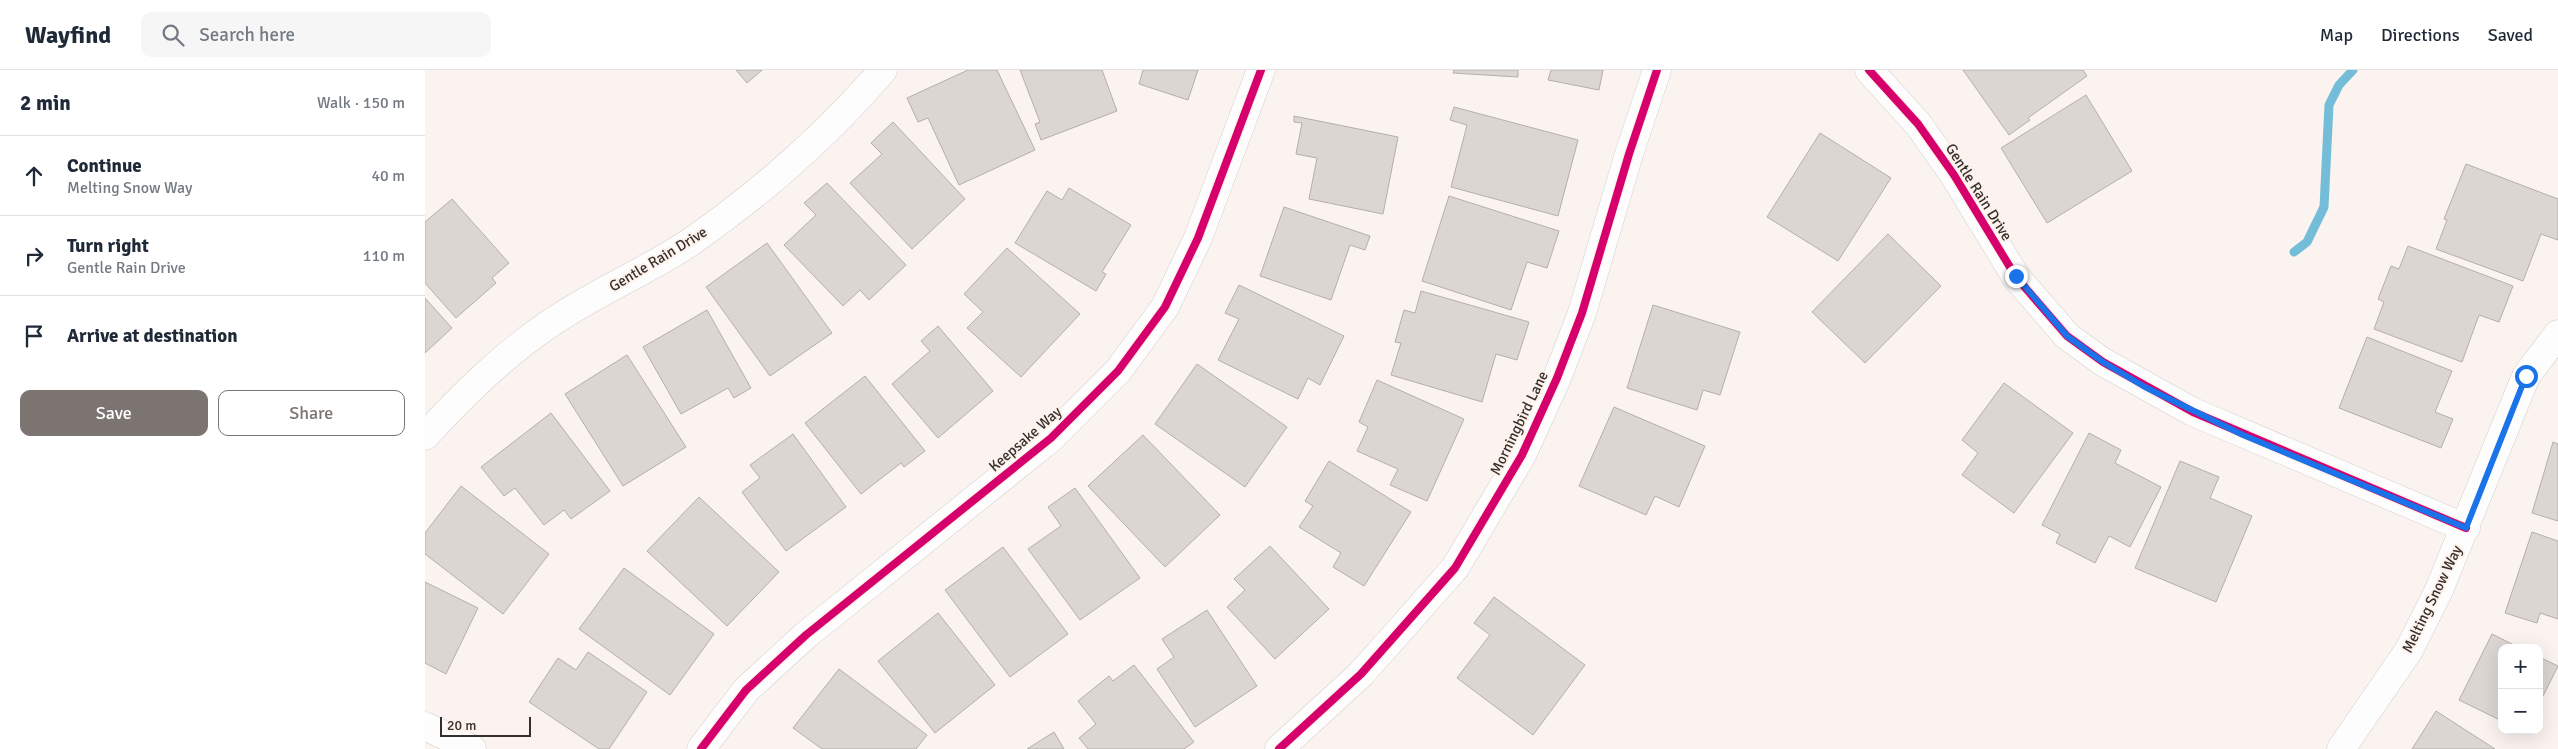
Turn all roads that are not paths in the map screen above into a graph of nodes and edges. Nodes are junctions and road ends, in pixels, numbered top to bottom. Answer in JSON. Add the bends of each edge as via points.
{"nodes":[{"id":1,"x":883,"y":70,"type":"edge"},
{"id":2,"x":1261,"y":70,"type":"edge"},
{"id":3,"x":1657,"y":70,"type":"edge"},
{"id":4,"x":1869,"y":70,"type":"edge"},
{"id":5,"x":2558,"y":334,"type":"edge"},
{"id":6,"x":425,"y":436,"type":"edge"},
{"id":7,"x":2466,"y":528,"type":"junction"},
{"id":8,"x":425,"y":726,"type":"edge"},
{"id":9,"x":472,"y":749,"type":"edge"},
{"id":10,"x":701,"y":749,"type":"edge"},
{"id":11,"x":1279,"y":749,"type":"edge"},
{"id":12,"x":2341,"y":749,"type":"edge"}],
"edges":[{"from":1,"to":6,"type":"street","name":"Gentle Rain Drive","via":[[804,151],[754,194],[690,242],[545,326],[466,392]]},
{"from":2,"to":10,"type":"street","name":"Keepsake Way","via":[[1198,238],[1165,308],[1118,371],[1051,438],[806,635],[746,690]]},
{"from":3,"to":11,"type":"street","name":"Morningbird Lane","via":[[1582,313],[1522,455],[1455,568],[1361,674]]},
{"from":4,"to":7,"type":"street","name":"Gentle Rain Drive","via":[[1918,124],[1954,175],[2016,276],[2067,336],[2103,362],[2193,412]]},
{"from":5,"to":7,"type":"street","name":"Melting Snow Way","via":[[2526,376]]},
{"from":7,"to":12,"type":"street","name":"Melting Snow Way","via":[[2409,650]]},
{"from":8,"to":9,"type":"street"}]}
